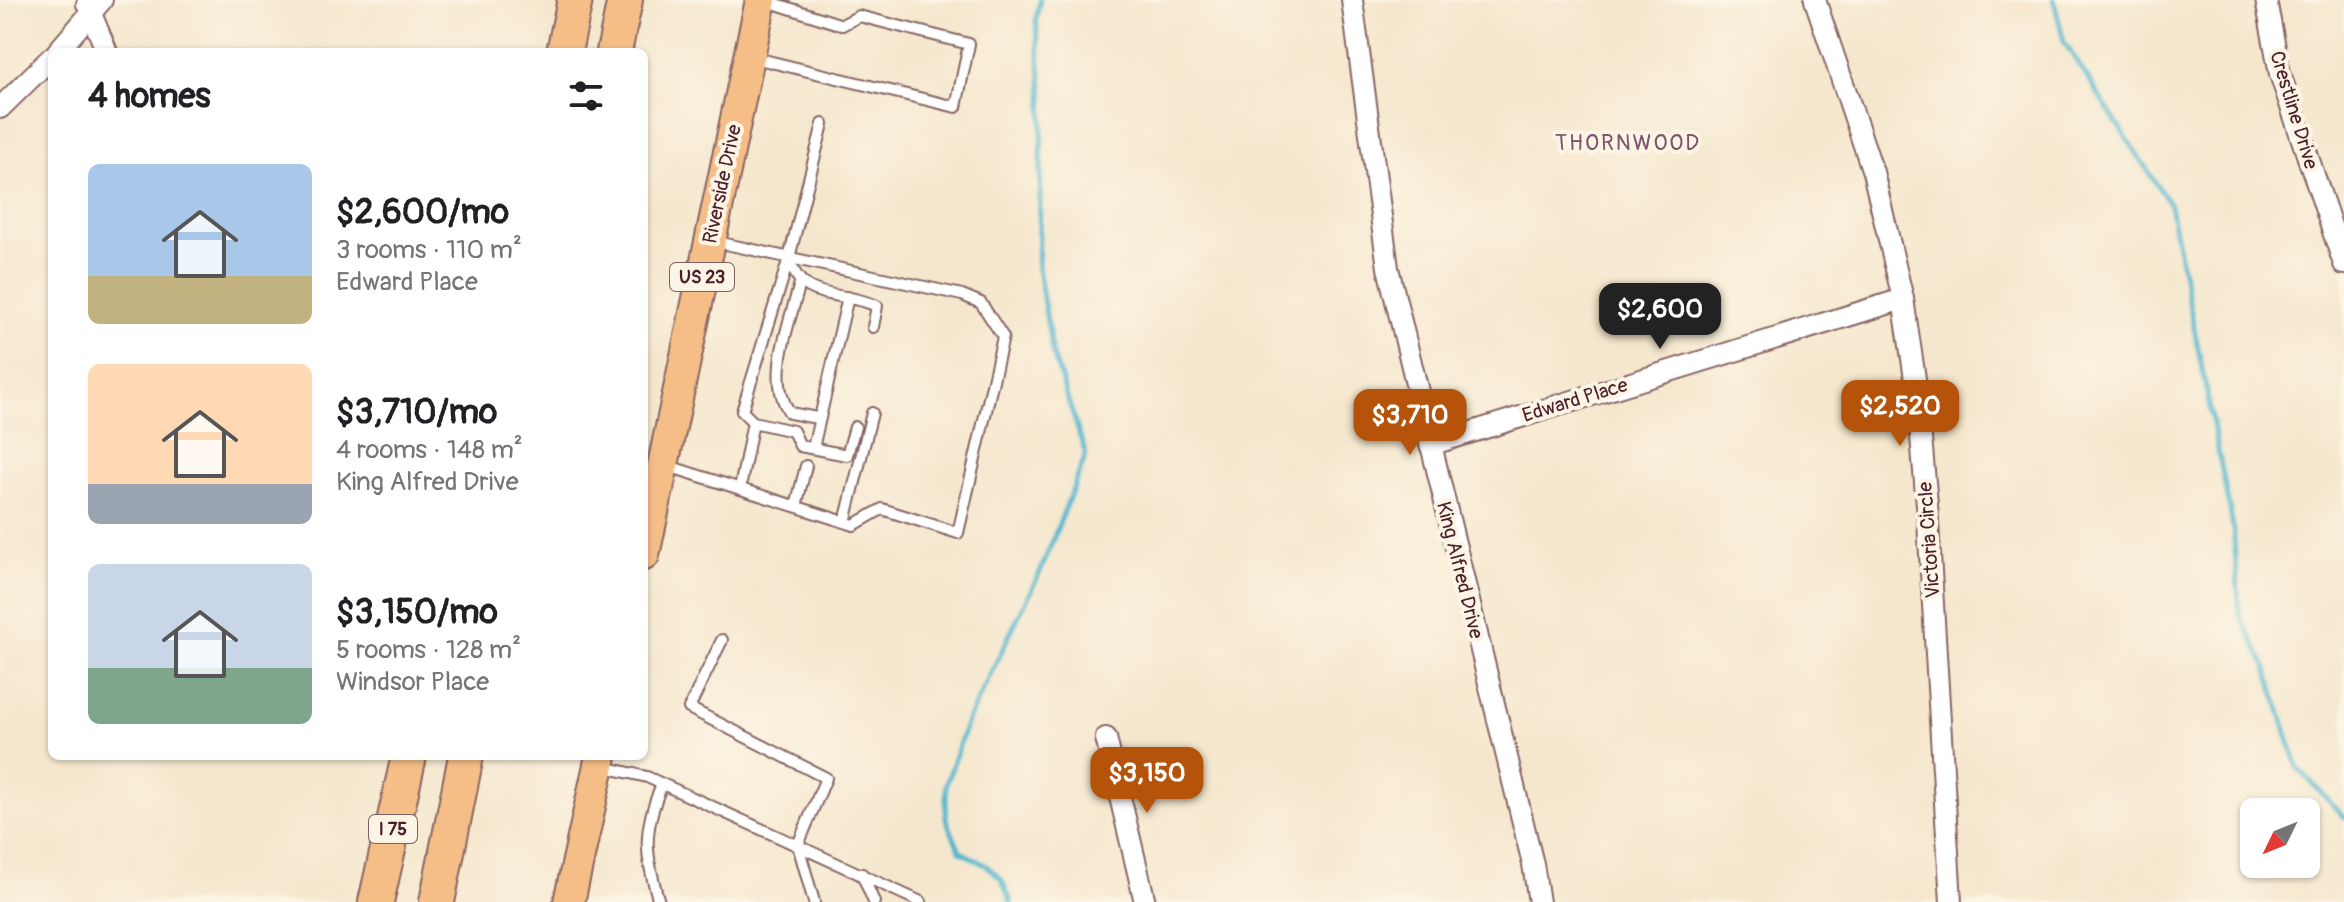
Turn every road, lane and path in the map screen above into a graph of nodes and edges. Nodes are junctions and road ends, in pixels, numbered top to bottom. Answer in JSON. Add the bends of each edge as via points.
{"nodes":[{"id":1,"x":575,"y":0,"type":"edge"},
{"id":2,"x":625,"y":0,"type":"edge"},
{"id":3,"x":763,"y":0,"type":"edge"},
{"id":4,"x":1352,"y":0,"type":"edge"},
{"id":5,"x":1815,"y":0,"type":"edge"},
{"id":6,"x":2266,"y":0,"type":"edge"},
{"id":7,"x":93,"y":5,"type":"edge"},
{"id":8,"x":60,"y":48,"type":"edge"},
{"id":9,"x":106,"y":48,"type":"edge"},
{"id":10,"x":565,"y":48,"type":"edge"},
{"id":11,"x":615,"y":48,"type":"edge"},
{"id":12,"x":749,"y":56,"type":"junction"},
{"id":13,"x":48,"y":61,"type":"edge"},
{"id":14,"x":0,"y":108,"type":"edge"},
{"id":15,"x":823,"y":124,"type":"dead end"},
{"id":16,"x":710,"y":241,"type":"junction"},
{"id":17,"x":789,"y":258,"type":"junction"},
{"id":18,"x":2344,"y":264,"type":"edge"},
{"id":19,"x":800,"y":283,"type":"junction"},
{"id":20,"x":848,"y":297,"type":"junction"},
{"id":21,"x":1903,"y":299,"type":"junction"},
{"id":22,"x":873,"y":327,"type":"dead end"},
{"id":23,"x":872,"y":413,"type":"dead end"},
{"id":24,"x":817,"y":418,"type":"junction"},
{"id":25,"x":753,"y":422,"type":"junction"},
{"id":26,"x":855,"y":427,"type":"dead end"},
{"id":27,"x":1430,"y":445,"type":"junction"},
{"id":28,"x":813,"y":448,"type":"junction"},
{"id":29,"x":663,"y":464,"type":"junction"},
{"id":30,"x":806,"y":466,"type":"dead end"},
{"id":31,"x":740,"y":488,"type":"junction"},
{"id":32,"x":796,"y":506,"type":"junction"},
{"id":33,"x":845,"y":522,"type":"junction"},
{"id":34,"x":648,"y":536,"type":"edge"},
{"id":35,"x":722,"y":640,"type":"dead end"},
{"id":36,"x":1106,"y":738,"type":"dead end"},
{"id":37,"x":408,"y":760,"type":"edge"},
{"id":38,"x":465,"y":760,"type":"edge"},
{"id":39,"x":600,"y":761,"type":"edge"},
{"id":40,"x":662,"y":784,"type":"junction"},
{"id":41,"x":798,"y":845,"type":"junction"},
{"id":42,"x":862,"y":874,"type":"junction"},
{"id":43,"x":376,"y":902,"type":"edge"},
{"id":44,"x":437,"y":902,"type":"edge"},
{"id":45,"x":569,"y":902,"type":"edge"},
{"id":46,"x":659,"y":902,"type":"edge"},
{"id":47,"x":814,"y":902,"type":"edge"},
{"id":48,"x":874,"y":902,"type":"edge"},
{"id":49,"x":921,"y":902,"type":"edge"},
{"id":50,"x":1145,"y":902,"type":"edge"},
{"id":51,"x":1539,"y":902,"type":"edge"},
{"id":52,"x":1951,"y":902,"type":"edge"}],
"edges":[{"from":1,"to":10,"type":"highway"},
{"from":2,"to":11,"type":"highway"},
{"from":3,"to":12,"type":"main road","name":"Riverside Drive","number":"US 23"},
{"from":3,"to":12,"type":"lane","via":[[842,25],[859,16],[969,44],[956,107]]},
{"from":4,"to":27,"type":"street","name":"King Alfred Drive","via":[[1388,268]]},
{"from":5,"to":21,"type":"street","name":"Victoria Circle","via":[[1873,172]]},
{"from":6,"to":18,"type":"street","name":"Crestline Drive","via":[[2280,74]]},
{"from":7,"to":8,"type":"street"},
{"from":7,"to":9,"type":"street"},
{"from":12,"to":16,"type":"main road","name":"Riverside Drive","number":"US 23"},
{"from":13,"to":14,"type":"street"},
{"from":15,"to":17,"type":"lane"},
{"from":16,"to":17,"type":"lane"},
{"from":16,"to":29,"type":"main road","name":"Riverside Drive","number":"US 23"},
{"from":17,"to":19,"type":"lane"},
{"from":17,"to":25,"type":"lane","via":[[742,411]]},
{"from":17,"to":33,"type":"lane","via":[[962,295],[981,303],[1003,337],[958,533],[882,509],[854,525]]},
{"from":19,"to":20,"type":"lane","via":[[808,290]]},
{"from":19,"to":24,"type":"lane","via":[[780,362],[781,400],[790,413]]},
{"from":20,"to":22,"type":"lane","via":[[877,306]]},
{"from":20,"to":24,"type":"lane"},
{"from":21,"to":27,"type":"street","name":"Edward Place"},
{"from":21,"to":52,"type":"street","name":"Victoria Circle","via":[[1927,505]]},
{"from":23,"to":33,"type":"lane"},
{"from":24,"to":28,"type":"lane"},
{"from":25,"to":28,"type":"lane","via":[[793,431],[800,446]]},
{"from":25,"to":31,"type":"lane"},
{"from":26,"to":28,"type":"lane","via":[[847,455]]},
{"from":27,"to":51,"type":"street","name":"King Alfred Drive"},
{"from":29,"to":31,"type":"lane"},
{"from":29,"to":34,"type":"main road","name":"Riverside Drive","number":"US 23"},
{"from":30,"to":32,"type":"lane"},
{"from":31,"to":32,"type":"lane"},
{"from":32,"to":33,"type":"lane"},
{"from":35,"to":41,"type":"lane","via":[[689,708],[826,778]]},
{"from":36,"to":50,"type":"street"},
{"from":37,"to":43,"type":"highway","number":"I 75"},
{"from":38,"to":44,"type":"highway"},
{"from":39,"to":40,"type":"lane"},
{"from":39,"to":45,"type":"main road"},
{"from":40,"to":41,"type":"lane"},
{"from":40,"to":46,"type":"lane","via":[[646,833],[646,859]]},
{"from":41,"to":42,"type":"lane"},
{"from":41,"to":47,"type":"lane"},
{"from":42,"to":48,"type":"lane"},
{"from":42,"to":49,"type":"lane"}]}
